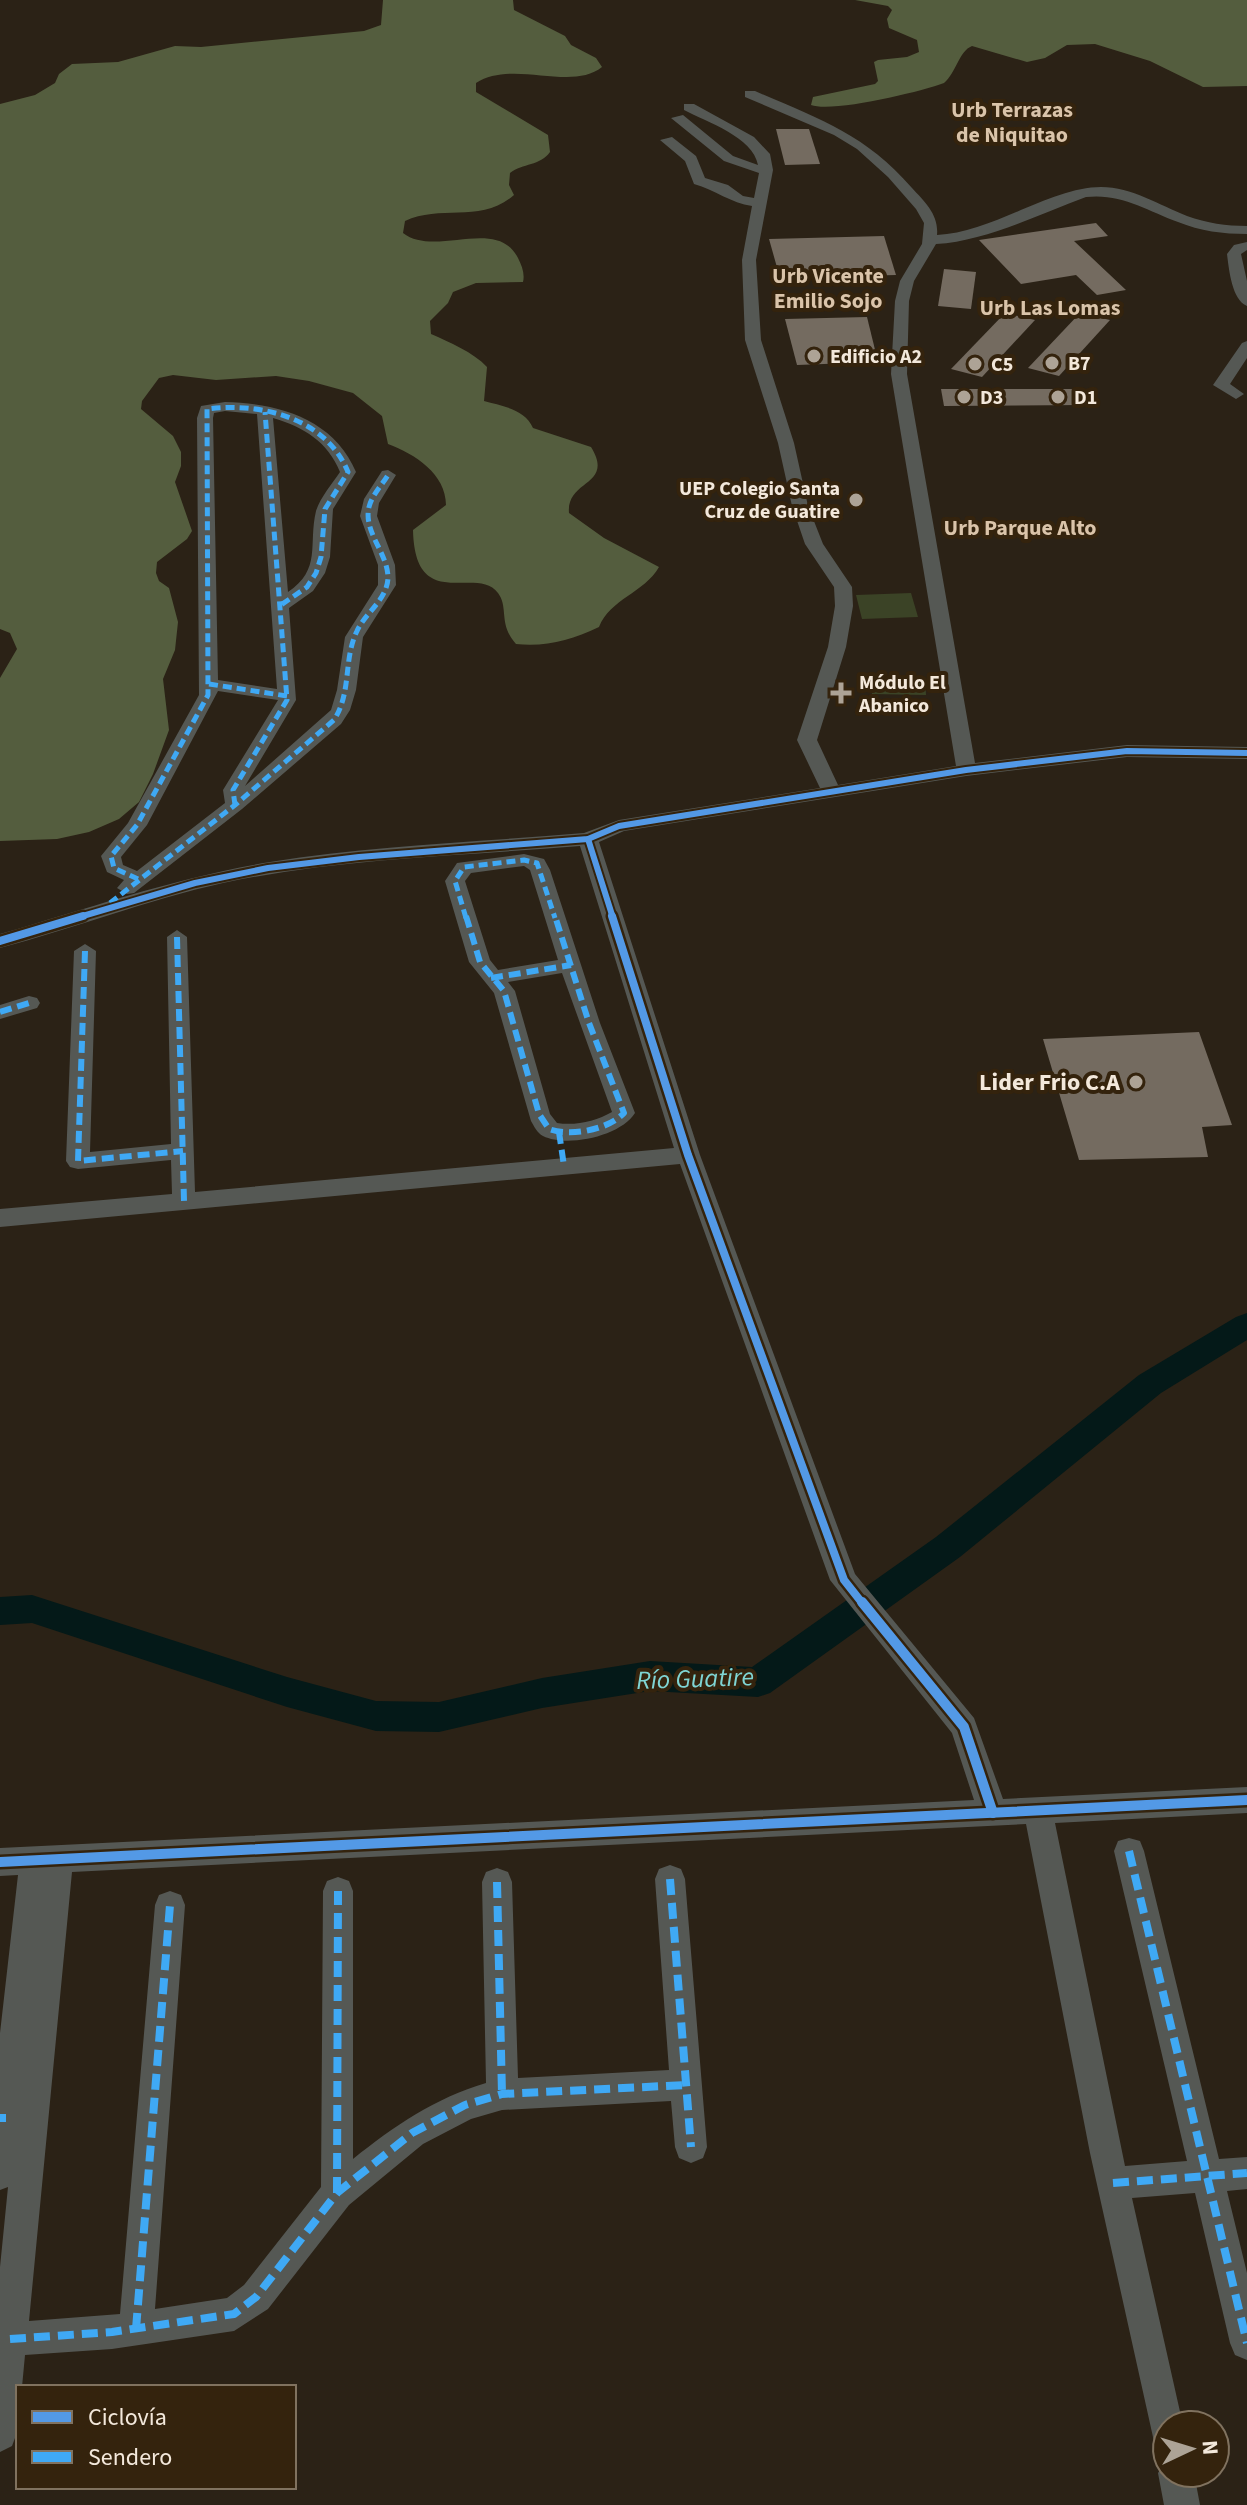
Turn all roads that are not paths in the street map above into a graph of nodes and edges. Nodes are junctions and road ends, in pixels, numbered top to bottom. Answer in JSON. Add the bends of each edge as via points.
{"nodes":[{"id":1,"x":750,"y":94,"type":"dead end"},
{"id":2,"x":667,"y":140,"type":"dead end"},
{"id":3,"x":766,"y":170,"type":"junction"},
{"id":4,"x":760,"y":203,"type":"junction"},
{"id":5,"x":1247,"y":230,"type":"edge"},
{"id":6,"x":930,"y":240,"type":"junction"},
{"id":7,"x":1243,"y":250,"type":"edge"},
{"id":8,"x":1247,"y":302,"type":"edge"},
{"id":9,"x":1247,"y":346,"type":"edge"},
{"id":10,"x":1236,"y":394,"type":"dead end"},
{"id":11,"x":265,"y":412,"type":"junction"},
{"id":12,"x":388,"y":475,"type":"dead end"},
{"id":13,"x":281,"y":605,"type":"junction"},
{"id":14,"x":209,"y":684,"type":"junction"},
{"id":15,"x":287,"y":696,"type":"junction"},
{"id":16,"x":1247,"y":753,"type":"edge"},
{"id":17,"x":966,"y":770,"type":"junction"},
{"id":18,"x":832,"y":793,"type":"junction"},
{"id":19,"x":235,"y":805,"type":"junction"},
{"id":20,"x":588,"y":839,"type":"junction"},
{"id":21,"x":138,"y":879,"type":"junction"},
{"id":22,"x":101,"y":911,"type":"junction"},
{"id":23,"x":177,"y":937,"type":"dead end"},
{"id":24,"x":0,"y":941,"type":"edge"},
{"id":25,"x":85,"y":951,"type":"dead end"},
{"id":26,"x":571,"y":965,"type":"junction"},
{"id":27,"x":491,"y":978,"type":"junction"},
{"id":28,"x":29,"y":1003,"type":"dead end"},
{"id":29,"x":0,"y":1012,"type":"edge"},
{"id":30,"x":559,"y":1132,"type":"junction"},
{"id":31,"x":183,"y":1151,"type":"junction"},
{"id":32,"x":688,"y":1155,"type":"junction"},
{"id":33,"x":564,"y":1166,"type":"junction"},
{"id":34,"x":184,"y":1201,"type":"junction"},
{"id":35,"x":0,"y":1218,"type":"edge"},
{"id":36,"x":1247,"y":1800,"type":"edge"},
{"id":37,"x":1038,"y":1810,"type":"junction"},
{"id":38,"x":993,"y":1813,"type":"junction"},
{"id":39,"x":1129,"y":1851,"type":"dead end"},
{"id":40,"x":46,"y":1860,"type":"junction"},
{"id":41,"x":0,"y":1862,"type":"edge"},
{"id":42,"x":670,"y":1879,"type":"dead end"},
{"id":43,"x":497,"y":1882,"type":"dead end"},
{"id":44,"x":338,"y":1891,"type":"dead end"},
{"id":45,"x":170,"y":1905,"type":"dead end"},
{"id":46,"x":686,"y":2085,"type":"junction"},
{"id":47,"x":502,"y":2094,"type":"junction"},
{"id":48,"x":3,"y":2118,"type":"edge"},
{"id":49,"x":691,"y":2147,"type":"dead end"},
{"id":50,"x":1247,"y":2173,"type":"edge"},
{"id":51,"x":0,"y":2174,"type":"edge"},
{"id":52,"x":1207,"y":2176,"type":"junction"},
{"id":53,"x":1113,"y":2183,"type":"junction"},
{"id":54,"x":337,"y":2193,"type":"junction"},
{"id":55,"x":136,"y":2329,"type":"junction"},
{"id":56,"x":10,"y":2339,"type":"junction"},
{"id":57,"x":1247,"y":2343,"type":"edge"},
{"id":58,"x":1162,"y":2409,"type":"edge"},
{"id":59,"x":0,"y":2434,"type":"edge"}],
"edges":[{"from":1,"to":6,"type":"street","via":[[862,146],[922,207],[931,223]]},
{"from":2,"to":4,"type":"street","via":[[691,159],[699,181],[739,200]]},
{"from":3,"to":3,"type":"street","via":[[763,154],[749,140],[684,112],[714,150],[737,165]]},
{"from":3,"to":4,"type":"street"},
{"from":4,"to":18,"type":"street","via":[[749,260],[753,340],[814,544],[843,587],[837,647],[807,740]]},
{"from":5,"to":6,"type":"street","via":[[1202,226],[1144,200],[1098,191],[962,236]]},
{"from":6,"to":17,"type":"street","via":[[902,301],[899,374]]},
{"from":7,"to":8,"type":"street","via":[[1236,271]]},
{"from":9,"to":10,"type":"street","via":[[1221,385]]},
{"from":11,"to":13,"type":"street"},
{"from":11,"to":13,"type":"street","via":[[307,425],[333,442],[348,472],[325,509],[316,573],[307,587]]},
{"from":11,"to":14,"type":"street","via":[[220,406],[207,409],[205,418]]},
{"from":12,"to":19,"type":"street","via":[[369,507],[387,584],[352,640],[344,707]]},
{"from":13,"to":15,"type":"street"},
{"from":14,"to":15,"type":"street"},
{"from":14,"to":21,"type":"street","via":[[208,695],[137,825],[111,856],[114,868]]},
{"from":15,"to":19,"type":"street","via":[[233,790]]},
{"from":16,"to":17,"type":"street","via":[[1127,751]]},
{"from":17,"to":18,"type":"street"},
{"from":18,"to":20,"type":"street","via":[[619,826]]},
{"from":19,"to":21,"type":"street"},
{"from":20,"to":22,"type":"street","via":[[333,859],[224,877]]},
{"from":20,"to":32,"type":"street"},
{"from":21,"to":22,"type":"street"},
{"from":22,"to":24,"type":"street"},
{"from":23,"to":31,"type":"street"},
{"from":25,"to":31,"type":"street","via":[[78,1161]]},
{"from":26,"to":27,"type":"street"},
{"from":26,"to":27,"type":"street","via":[[537,863],[471,865],[459,870],[455,881],[480,962]]},
{"from":26,"to":30,"type":"street","via":[[624,1113],[610,1125]]},
{"from":27,"to":30,"type":"street","via":[[504,991],[539,1114]]},
{"from":28,"to":29,"type":"street"},
{"from":30,"to":33,"type":"street"},
{"from":31,"to":34,"type":"street"},
{"from":32,"to":33,"type":"street"},
{"from":32,"to":38,"type":"street","via":[[844,1580],[964,1727]]},
{"from":33,"to":34,"type":"street"},
{"from":34,"to":35,"type":"street"},
{"from":36,"to":37,"type":"street"},
{"from":37,"to":38,"type":"street"},
{"from":37,"to":53,"type":"street"},
{"from":38,"to":40,"type":"street"},
{"from":39,"to":52,"type":"street"},
{"from":40,"to":41,"type":"street"},
{"from":40,"to":48,"type":"street"},
{"from":40,"to":56,"type":"street"},
{"from":42,"to":46,"type":"street"},
{"from":43,"to":47,"type":"street"},
{"from":44,"to":54,"type":"street"},
{"from":45,"to":55,"type":"street"},
{"from":46,"to":47,"type":"street"},
{"from":46,"to":49,"type":"street"},
{"from":47,"to":54,"type":"street","via":[[465,2105],[412,2133]]},
{"from":48,"to":51,"type":"street"},
{"from":50,"to":52,"type":"street"},
{"from":52,"to":53,"type":"street"},
{"from":52,"to":57,"type":"street"},
{"from":53,"to":58,"type":"street"},
{"from":54,"to":55,"type":"street","via":[[256,2297],[234,2314]]},
{"from":55,"to":56,"type":"street"},
{"from":56,"to":59,"type":"street"}]}
